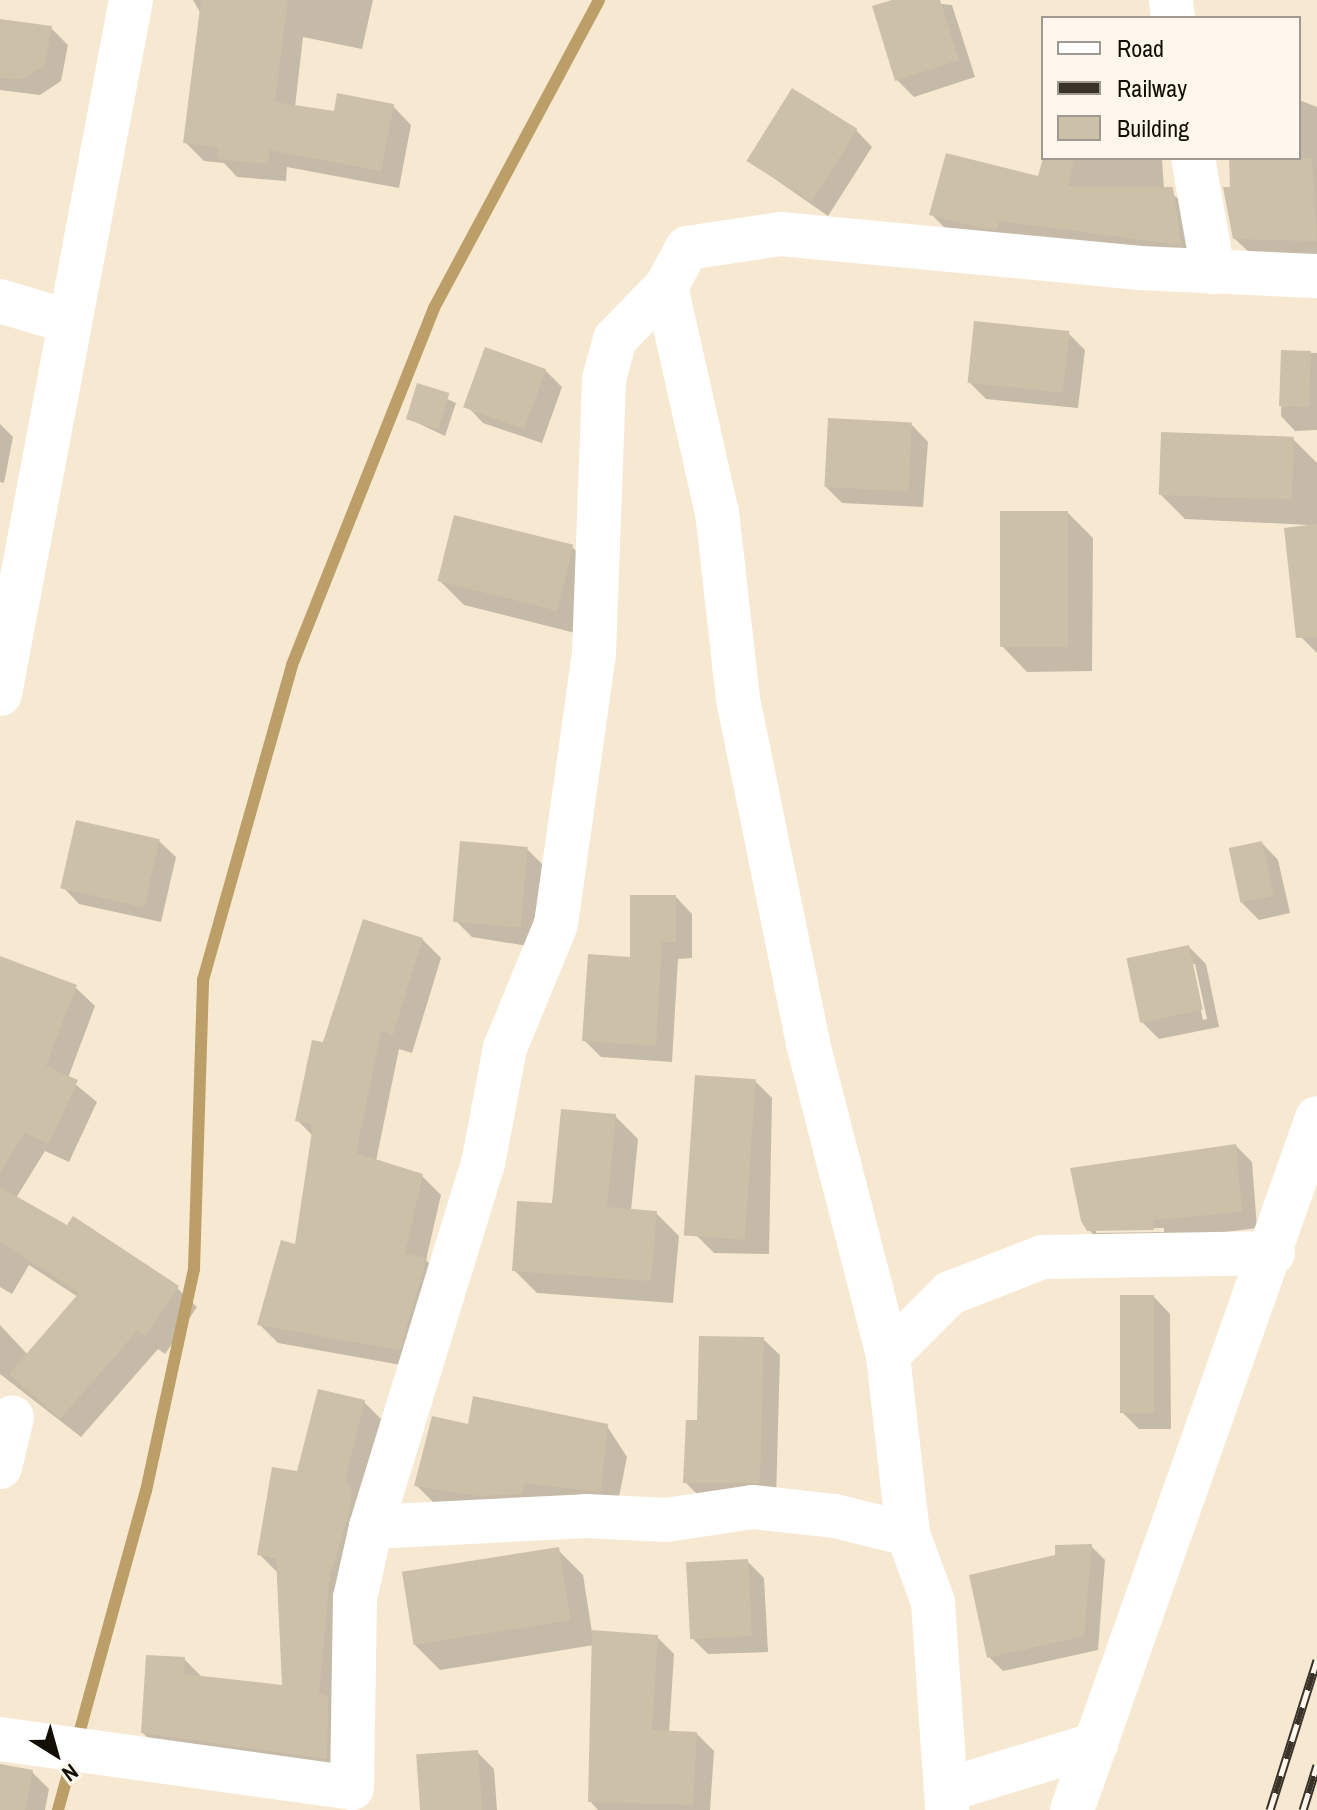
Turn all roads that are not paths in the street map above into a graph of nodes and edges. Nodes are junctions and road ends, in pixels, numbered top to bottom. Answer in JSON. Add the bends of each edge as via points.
{"nodes":[{"id":1,"x":131,"y":0,"type":"edge"},
{"id":2,"x":1193,"y":160,"type":"edge"},
{"id":3,"x":1213,"y":272,"type":"junction"},
{"id":4,"x":1317,"y":276,"type":"edge"},
{"id":5,"x":666,"y":287,"type":"junction"},
{"id":6,"x":0,"y":301,"type":"edge"},
{"id":7,"x":70,"y":322,"type":"junction"},
{"id":8,"x":0,"y":694,"type":"edge"},
{"id":9,"x":1317,"y":1118,"type":"edge"},
{"id":10,"x":1273,"y":1253,"type":"junction"},
{"id":11,"x":888,"y":1355,"type":"junction"},
{"id":12,"x":12,"y":1417,"type":"dead end"},
{"id":13,"x":0,"y":1467,"type":"edge"},
{"id":14,"x":371,"y":1527,"type":"junction"},
{"id":15,"x":908,"y":1534,"type":"junction"},
{"id":16,"x":0,"y":1739,"type":"edge"},
{"id":17,"x":1096,"y":1744,"type":"junction"},
{"id":18,"x":948,"y":1800,"type":"edge"},
{"id":19,"x":1072,"y":1810,"type":"edge"}],
"edges":[{"from":1,"to":7,"type":"street"},
{"from":2,"to":3,"type":"street"},
{"from":3,"to":4,"type":"street"},
{"from":3,"to":5,"type":"street","via":[[781,234],[687,248]]},
{"from":5,"to":11,"type":"street","via":[[717,513],[738,699],[808,1043]]},
{"from":5,"to":14,"type":"street","via":[[615,339],[604,379],[594,653],[556,924],[505,1048],[483,1164]]},
{"from":6,"to":7,"type":"street"},
{"from":7,"to":8,"type":"street"},
{"from":9,"to":10,"type":"street","via":[[1288,1187]]},
{"from":10,"to":11,"type":"street","via":[[1043,1257],[950,1293]]},
{"from":10,"to":17,"type":"street"},
{"from":11,"to":15,"type":"street"},
{"from":12,"to":13,"type":"street"},
{"from":14,"to":15,"type":"street","via":[[586,1516],[666,1520],[753,1507],[835,1516]]},
{"from":14,"to":16,"type":"street","via":[[355,1598],[352,1788]]},
{"from":15,"to":18,"type":"street","via":[[933,1602]]},
{"from":17,"to":18,"type":"street"},
{"from":17,"to":19,"type":"street"}]}
